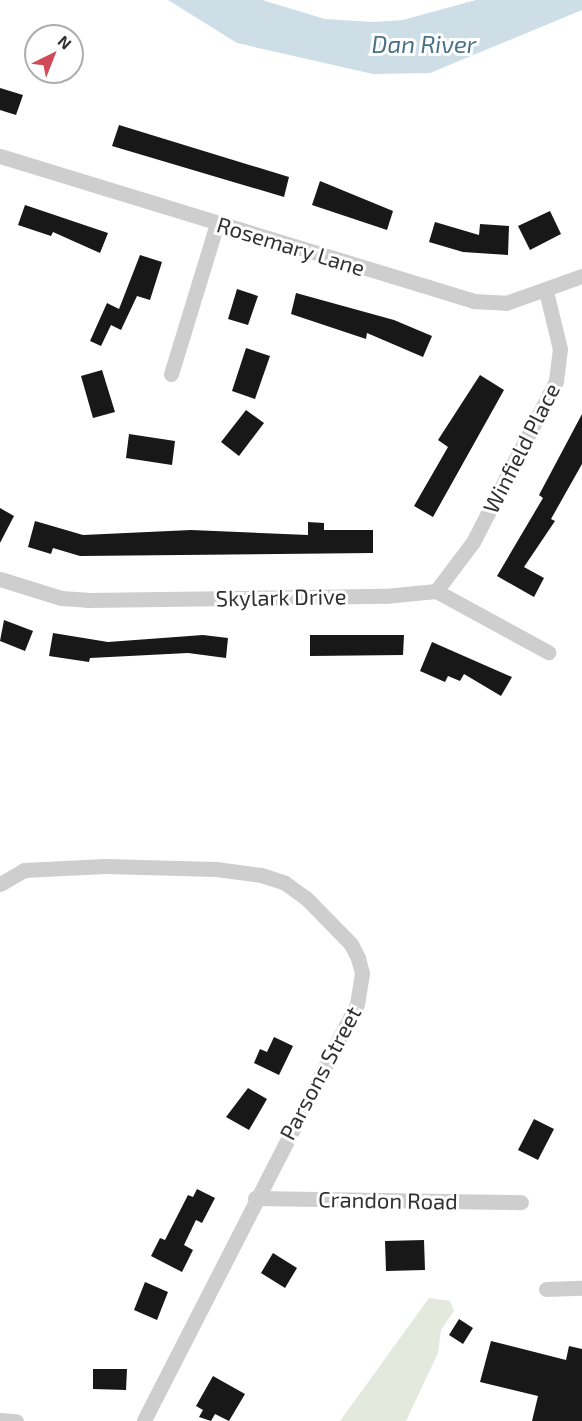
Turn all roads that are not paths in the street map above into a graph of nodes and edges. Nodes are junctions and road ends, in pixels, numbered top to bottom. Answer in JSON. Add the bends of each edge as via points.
{"nodes":[{"id":1,"x":2,"y":161,"type":"edge"},
{"id":2,"x":217,"y":224,"type":"junction"},
{"id":3,"x":582,"y":276,"type":"edge"},
{"id":4,"x":546,"y":291,"type":"junction"},
{"id":5,"x":171,"y":374,"type":"dead end"},
{"id":6,"x":0,"y":579,"type":"edge"},
{"id":7,"x":436,"y":591,"type":"junction"},
{"id":8,"x":548,"y":652,"type":"dead end"},
{"id":9,"x":0,"y":884,"type":"edge"},
{"id":10,"x":255,"y":1198,"type":"junction"},
{"id":11,"x":521,"y":1202,"type":"dead end"},
{"id":12,"x":582,"y":1288,"type":"edge"},
{"id":13,"x":546,"y":1289,"type":"dead end"},
{"id":14,"x":0,"y":1420,"type":"edge"},
{"id":15,"x":16,"y":1421,"type":"edge"},
{"id":16,"x":144,"y":1421,"type":"edge"}],
"edges":[{"from":1,"to":2,"type":"street","name":"Rosemary Lane"},
{"from":2,"to":4,"type":"street","name":"Rosemary Lane","via":[[473,301],[506,303]]},
{"from":2,"to":5,"type":"street"},
{"from":3,"to":4,"type":"street","name":"Rosemary Lane"},
{"from":4,"to":7,"type":"street","name":"Winfield Place","via":[[560,349],[556,381],[473,542]]},
{"from":6,"to":7,"type":"street","name":"Skylark Drive","via":[[61,598],[87,600],[385,596]]},
{"from":7,"to":8,"type":"street"},
{"from":9,"to":10,"type":"street","name":"Parsons Street","via":[[24,870],[216,869],[261,875],[285,883],[306,898],[351,944],[362,973],[357,1004]]},
{"from":10,"to":11,"type":"street","name":"Crandon Road"},
{"from":10,"to":16,"type":"street","name":"Parsons Street"},
{"from":12,"to":13,"type":"street"},
{"from":14,"to":15,"type":"street"}]}
